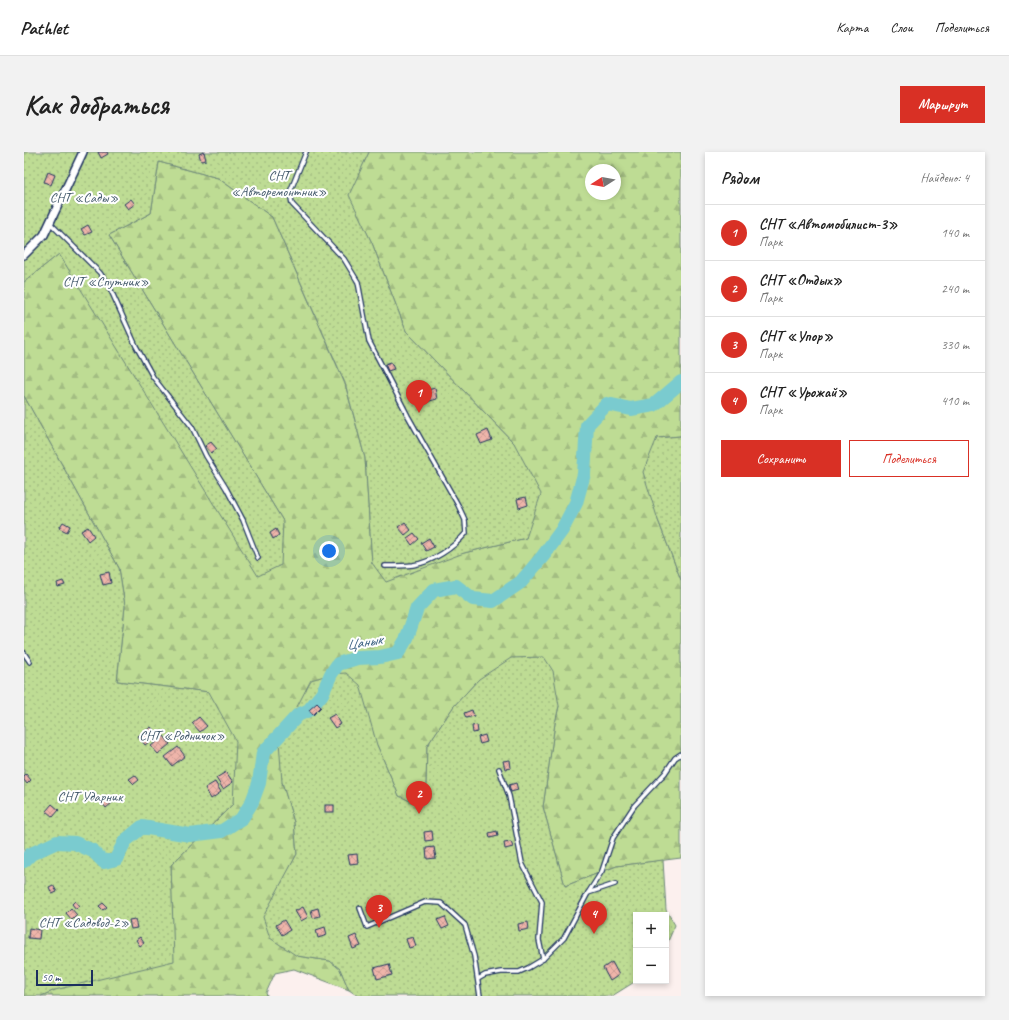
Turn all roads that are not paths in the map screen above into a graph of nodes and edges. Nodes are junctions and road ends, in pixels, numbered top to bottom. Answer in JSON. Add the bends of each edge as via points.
{"nodes":[{"id":1,"x":83,"y":152,"type":"edge"},
{"id":2,"x":306,"y":152,"type":"edge"},
{"id":3,"x":50,"y":224,"type":"junction"},
{"id":4,"x":24,"y":255,"type":"edge"},
{"id":5,"x":258,"y":558,"type":"dead end"},
{"id":6,"x":385,"y":566,"type":"dead end"},
{"id":7,"x":24,"y":653,"type":"edge"},
{"id":8,"x":30,"y":662,"type":"dead end"},
{"id":9,"x":681,"y":754,"type":"edge"},
{"id":10,"x":499,"y":769,"type":"dead end"},
{"id":11,"x":614,"y":884,"type":"dead end"},
{"id":12,"x":588,"y":893,"type":"junction"},
{"id":13,"x":360,"y":908,"type":"dead end"},
{"id":14,"x":542,"y":959,"type":"junction"},
{"id":15,"x":478,"y":979,"type":"junction"},
{"id":16,"x":480,"y":996,"type":"edge"}],
"edges":[{"from":1,"to":3,"type":"street"},
{"from":2,"to":6,"type":"lane","via":[[290,192],[292,204],[344,259],[358,282],[369,341],[465,520],[466,533],[457,544],[426,562]]},
{"from":3,"to":4,"type":"street","via":[[44,235]]},
{"from":3,"to":5,"type":"lane","via":[[100,273],[109,286],[153,377],[192,427],[226,488],[243,520]]},
{"from":7,"to":8,"type":"lane"},
{"from":9,"to":12,"type":"lane","via":[[634,806],[613,838],[602,871]]},
{"from":10,"to":14,"type":"lane","via":[[509,796],[522,863],[542,902],[539,940]]},
{"from":11,"to":12,"type":"lane"},
{"from":12,"to":14,"type":"lane","via":[[564,938]]},
{"from":13,"to":15,"type":"lane","via":[[367,927],[425,902],[441,903],[465,925]]},
{"from":14,"to":15,"type":"lane","via":[[519,972],[485,974]]},
{"from":15,"to":16,"type":"lane"}]}
